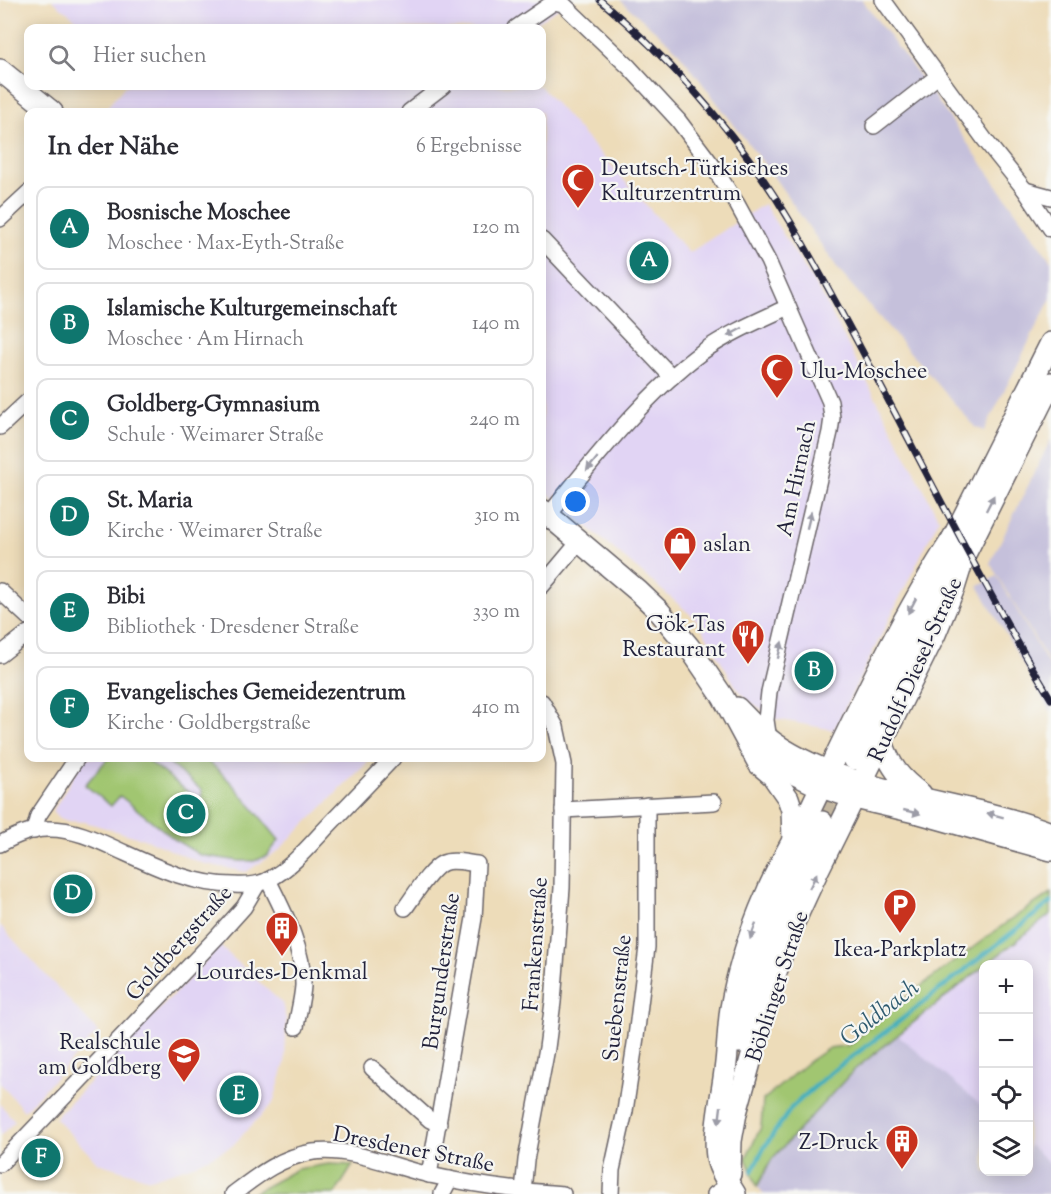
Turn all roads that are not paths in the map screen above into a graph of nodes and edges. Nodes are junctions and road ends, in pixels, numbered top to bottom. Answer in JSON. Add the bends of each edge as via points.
{"nodes":[{"id":1,"x":883,"y":0,"type":"edge"},
{"id":2,"x":522,"y":24,"type":"edge"},
{"id":3,"x":0,"y":70,"type":"edge"},
{"id":4,"x":938,"y":76,"type":"junction"},
{"id":5,"x":24,"y":89,"type":"edge"},
{"id":6,"x":25,"y":90,"type":"edge"},
{"id":7,"x":438,"y":90,"type":"edge"},
{"id":8,"x":47,"y":108,"type":"edge"},
{"id":9,"x":417,"y":108,"type":"edge"},
{"id":10,"x":874,"y":126,"type":"dead end"},
{"id":11,"x":1025,"y":190,"type":"junction"},
{"id":12,"x":24,"y":197,"type":"edge"},
{"id":13,"x":1051,"y":197,"type":"edge"},
{"id":14,"x":1045,"y":213,"type":"edge"},
{"id":15,"x":0,"y":219,"type":"edge"},
{"id":16,"x":1051,"y":229,"type":"edge"},
{"id":17,"x":546,"y":244,"type":"edge"},
{"id":18,"x":788,"y":307,"type":"junction"},
{"id":19,"x":1051,"y":343,"type":"edge"},
{"id":20,"x":672,"y":377,"type":"junction"},
{"id":21,"x":1051,"y":384,"type":"edge"},
{"id":22,"x":24,"y":405,"type":"edge"},
{"id":23,"x":0,"y":427,"type":"edge"},
{"id":24,"x":546,"y":512,"type":"edge"},
{"id":25,"x":546,"y":514,"type":"edge"},
{"id":26,"x":579,"y":542,"type":"junction"},
{"id":27,"x":958,"y":547,"type":"junction"},
{"id":28,"x":546,"y":581,"type":"edge"},
{"id":29,"x":0,"y":591,"type":"edge"},
{"id":30,"x":24,"y":613,"type":"edge"},
{"id":31,"x":24,"y":636,"type":"edge"},
{"id":32,"x":0,"y":655,"type":"edge"},
{"id":33,"x":546,"y":709,"type":"edge"},
{"id":34,"x":882,"y":741,"type":"junction"},
{"id":35,"x":760,"y":743,"type":"junction"},
{"id":36,"x":854,"y":759,"type":"tunnel mouth"},
{"id":37,"x":74,"y":762,"type":"edge"},
{"id":38,"x":389,"y":762,"type":"edge"},
{"id":39,"x":825,"y":779,"type":"junction"},
{"id":40,"x":859,"y":790,"type":"junction"},
{"id":41,"x":929,"y":799,"type":"junction"},
{"id":42,"x":714,"y":802,"type":"dead end"},
{"id":43,"x":647,"y":805,"type":"junction"},
{"id":44,"x":563,"y":810,"type":"junction"},
{"id":45,"x":822,"y":825,"type":"junction"},
{"id":46,"x":34,"y":831,"type":"junction"},
{"id":47,"x":1051,"y":833,"type":"edge"},
{"id":48,"x":793,"y":838,"type":"junction"},
{"id":49,"x":0,"y":844,"type":"edge"},
{"id":50,"x":1051,"y":850,"type":"edge"},
{"id":51,"x":262,"y":882,"type":"junction"},
{"id":52,"x":405,"y":908,"type":"dead end"},
{"id":53,"x":296,"y":1027,"type":"dead end"},
{"id":54,"x":739,"y":1037,"type":"junction"},
{"id":55,"x":727,"y":1057,"type":"junction"},
{"id":56,"x":372,"y":1068,"type":"dead end"},
{"id":57,"x":736,"y":1113,"type":"junction"},
{"id":58,"x":439,"y":1124,"type":"junction"},
{"id":59,"x":0,"y":1164,"type":"edge"},
{"id":60,"x":429,"y":1175,"type":"junction"},
{"id":61,"x":450,"y":1179,"type":"junction"},
{"id":62,"x":523,"y":1191,"type":"junction"},
{"id":63,"x":726,"y":1191,"type":"edge"},
{"id":64,"x":233,"y":1194,"type":"edge"},
{"id":65,"x":442,"y":1194,"type":"edge"},
{"id":66,"x":563,"y":1194,"type":"edge"},
{"id":67,"x":610,"y":1194,"type":"edge"}],
"edges":[{"from":1,"to":4,"type":"street"},
{"from":2,"to":18,"type":"street","name":"Am Hirnach","via":[[554,2],[563,4],[629,67],[678,120],[712,165],[768,261]]},
{"from":3,"to":5,"type":"main road"},
{"from":4,"to":10,"type":"street"},
{"from":4,"to":11,"type":"street"},
{"from":6,"to":8,"type":"main road"},
{"from":7,"to":9,"type":"street"},
{"from":11,"to":13,"type":"street"},
{"from":11,"to":14,"type":"street"},
{"from":12,"to":15,"type":"street"},
{"from":14,"to":16,"type":"street"},
{"from":17,"to":20,"type":"street"},
{"from":18,"to":20,"type":"street","one_way":true,"via":[[731,333]]},
{"from":35,"to":18,"type":"street","name":"Am Hirnach","one_way":true,"via":[[832,418],[830,402]]},
{"from":19,"to":27,"type":"main road","name":"Rudolf-Diesel-Straße"},
{"from":20,"to":24,"type":"street","one_way":true},
{"from":27,"to":21,"type":"main road","name":"Rudolf-Diesel-Straße","one_way":true},
{"from":22,"to":23,"type":"street"},
{"from":25,"to":26,"type":"main road","name":"Böblinger Straße"},
{"from":26,"to":28,"type":"street"},
{"from":26,"to":35,"type":"main road","name":"Böblinger Straße","via":[[659,611],[689,647],[736,724]]},
{"from":27,"to":34,"type":"main road","name":"Rudolf-Diesel-Straße","via":[[954,588]]},
{"from":27,"to":36,"type":"main road","name":"Rudolf-Diesel-Straße"},
{"from":27,"to":39,"type":"main road","one_way":true,"via":[[929,575]]},
{"from":29,"to":30,"type":"street"},
{"from":31,"to":32,"type":"street"},
{"from":33,"to":44,"type":"street","name":"Frankenstraße","via":[[556,727],[564,764]]},
{"from":34,"to":40,"type":"main road","name":"Rudolf-Diesel-Straße"},
{"from":34,"to":41,"type":"main road","via":[[898,776]]},
{"from":35,"to":39,"type":"main road","name":"Böblinger Straße","via":[[783,768]]},
{"from":35,"to":48,"type":"main road","name":"Böblinger Straße","via":[[759,764],[788,798]]},
{"from":37,"to":46,"type":"street","via":[[38,816]]},
{"from":38,"to":51,"type":"street","name":"Goldbergstraße","via":[[297,860]]},
{"from":39,"to":40,"type":"main road","name":"Böblinger Straße"},
{"from":39,"to":45,"type":"main road","name":"Böblinger Straße"},
{"from":40,"to":41,"type":"main road"},
{"from":40,"to":45,"type":"main road","name":"Böblinger Straße"},
{"from":40,"to":50,"type":"main road","one_way":true,"via":[[919,813]]},
{"from":47,"to":41,"type":"main road","one_way":true,"via":[[994,814]]},
{"from":42,"to":43,"type":"street"},
{"from":43,"to":44,"type":"street"},
{"from":43,"to":67,"type":"street","name":"Suebenstraße","via":[[647,947]]},
{"from":44,"to":62,"type":"street","name":"Frankenstraße","via":[[562,888],[553,1002]]},
{"from":45,"to":48,"type":"main road","name":"Böblinger Straße"},
{"from":45,"to":54,"type":"main road","name":"Böblinger Straße","via":[[771,929]]},
{"from":57,"to":45,"type":"main road","name":"Böblinger Straße","one_way":true},
{"from":46,"to":49,"type":"street"},
{"from":46,"to":51,"type":"street","via":[[81,834],[197,881],[226,885]]},
{"from":48,"to":55,"type":"main road","name":"Böblinger Straße","one_way":true,"via":[[740,967],[731,1008]]},
{"from":51,"to":53,"type":"street","via":[[292,933],[302,972]]},
{"from":51,"to":59,"type":"street","name":"Goldbergstraße","via":[[217,937]]},
{"from":52,"to":58,"type":"street","name":"Burgunderstraße","via":[[443,863],[477,864],[474,918]]},
{"from":54,"to":55,"type":"main road","name":"Böblinger Straße"},
{"from":54,"to":57,"type":"main road","name":"Böblinger Straße"},
{"from":55,"to":63,"type":"main road","name":"Böblinger Straße","one_way":true,"via":[[716,1145]]},
{"from":56,"to":58,"type":"street","name":"Dresdener Straße"},
{"from":57,"to":63,"type":"main road","name":"Böblinger Straße"},
{"from":58,"to":60,"type":"street","name":"Burgunderstraße"},
{"from":60,"to":61,"type":"street","name":"Dresdener Straße"},
{"from":60,"to":64,"type":"street","name":"Dresdener Straße","via":[[352,1154],[315,1152],[273,1165]]},
{"from":61,"to":62,"type":"street","name":"Dresdener Straße"},
{"from":61,"to":65,"type":"street"},
{"from":62,"to":66,"type":"street","name":"Dresdener Straße"}]}
